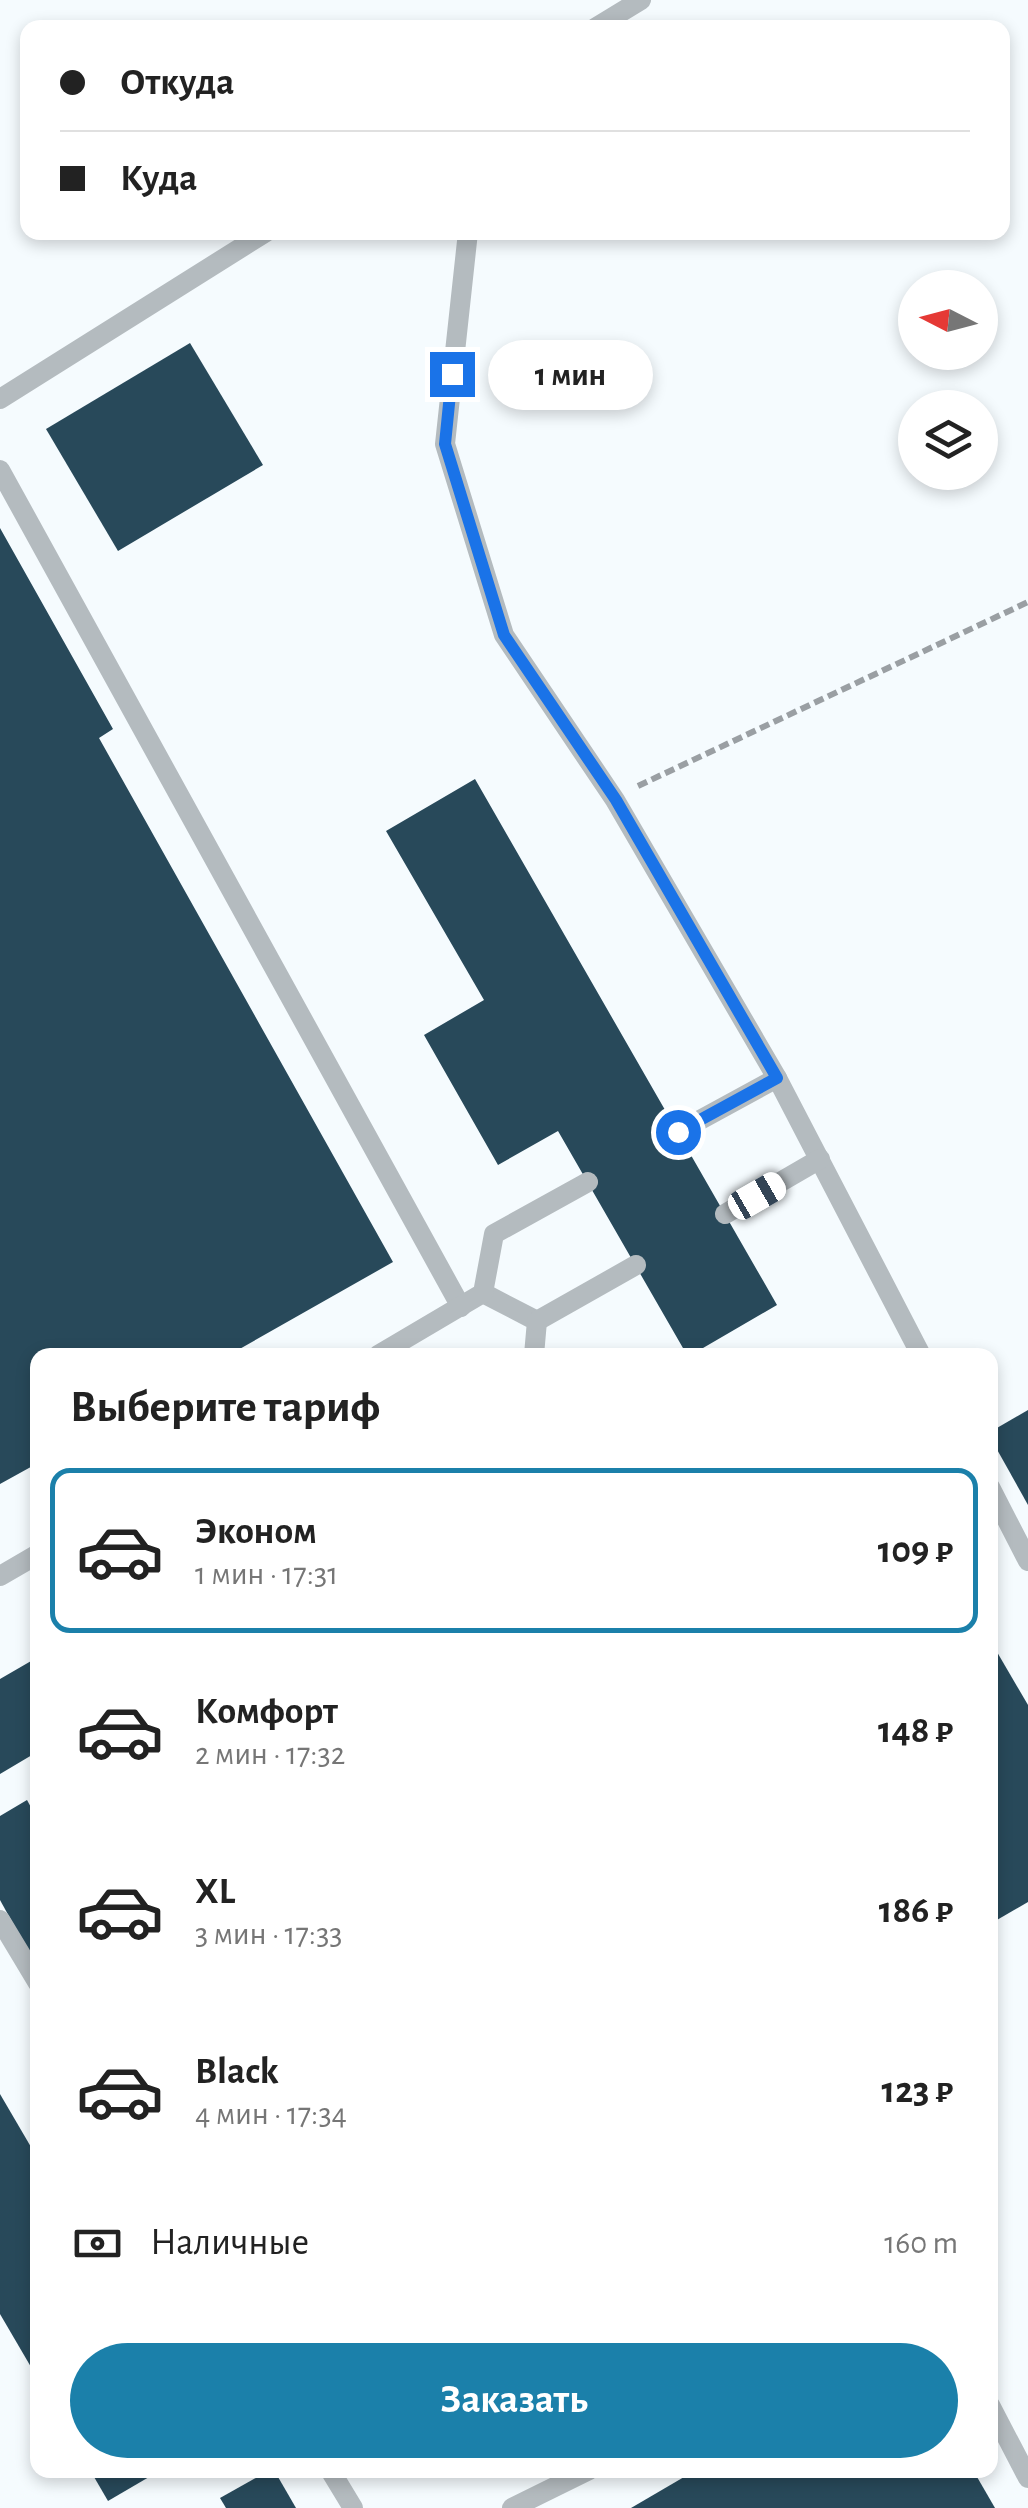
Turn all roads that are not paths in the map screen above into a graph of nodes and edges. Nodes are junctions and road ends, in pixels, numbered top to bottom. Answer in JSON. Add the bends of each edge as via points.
{"nodes":[{"id":1,"x":641,"y":0,"type":"edge"},
{"id":2,"x":607,"y":20,"type":"edge"},
{"id":3,"x":253,"y":240,"type":"edge"},
{"id":4,"x":467,"y":240,"type":"edge"},
{"id":5,"x":0,"y":399,"type":"edge"},
{"id":6,"x":0,"y":470,"type":"edge"},
{"id":7,"x":777,"y":1078,"type":"junction"},
{"id":8,"x":678,"y":1132,"type":"dead end"},
{"id":9,"x":820,"y":1159,"type":"junction"},
{"id":10,"x":588,"y":1182,"type":"dead end"},
{"id":11,"x":725,"y":1214,"type":"dead end"},
{"id":12,"x":636,"y":1265,"type":"dead end"},
{"id":13,"x":483,"y":1293,"type":"junction"},
{"id":14,"x":461,"y":1306,"type":"junction"},
{"id":15,"x":537,"y":1321,"type":"junction"},
{"id":16,"x":390,"y":1348,"type":"edge"},
{"id":17,"x":535,"y":1348,"type":"edge"},
{"id":18,"x":918,"y":1348,"type":"edge"},
{"id":19,"x":998,"y":1503,"type":"edge"},
{"id":20,"x":30,"y":1559,"type":"edge"},
{"id":21,"x":1028,"y":1561,"type":"edge"},
{"id":22,"x":0,"y":1576,"type":"edge"},
{"id":23,"x":0,"y":1920,"type":"edge"},
{"id":24,"x":30,"y":1970,"type":"edge"},
{"id":25,"x":998,"y":2420,"type":"edge"},
{"id":26,"x":335,"y":2478,"type":"edge"},
{"id":27,"x":573,"y":2478,"type":"edge"},
{"id":28,"x":1028,"y":2478,"type":"edge"},
{"id":29,"x":353,"y":2508,"type":"edge"},
{"id":30,"x":512,"y":2508,"type":"edge"}],
"edges":[{"from":1,"to":2,"type":"lane"},
{"from":3,"to":5,"type":"lane"},
{"from":4,"to":7,"type":"lane","via":[[445,444],[504,635],[616,800]]},
{"from":6,"to":14,"type":"lane"},
{"from":7,"to":8,"type":"lane"},
{"from":7,"to":9,"type":"lane"},
{"from":9,"to":11,"type":"lane"},
{"from":9,"to":18,"type":"lane"},
{"from":10,"to":13,"type":"lane","via":[[494,1234]]},
{"from":12,"to":15,"type":"lane"},
{"from":13,"to":14,"type":"lane"},
{"from":13,"to":15,"type":"lane"},
{"from":14,"to":16,"type":"lane"},
{"from":15,"to":17,"type":"lane"},
{"from":19,"to":21,"type":"lane"},
{"from":20,"to":22,"type":"lane"},
{"from":23,"to":24,"type":"lane"},
{"from":25,"to":28,"type":"lane"},
{"from":26,"to":29,"type":"lane"},
{"from":27,"to":30,"type":"lane"}]}
